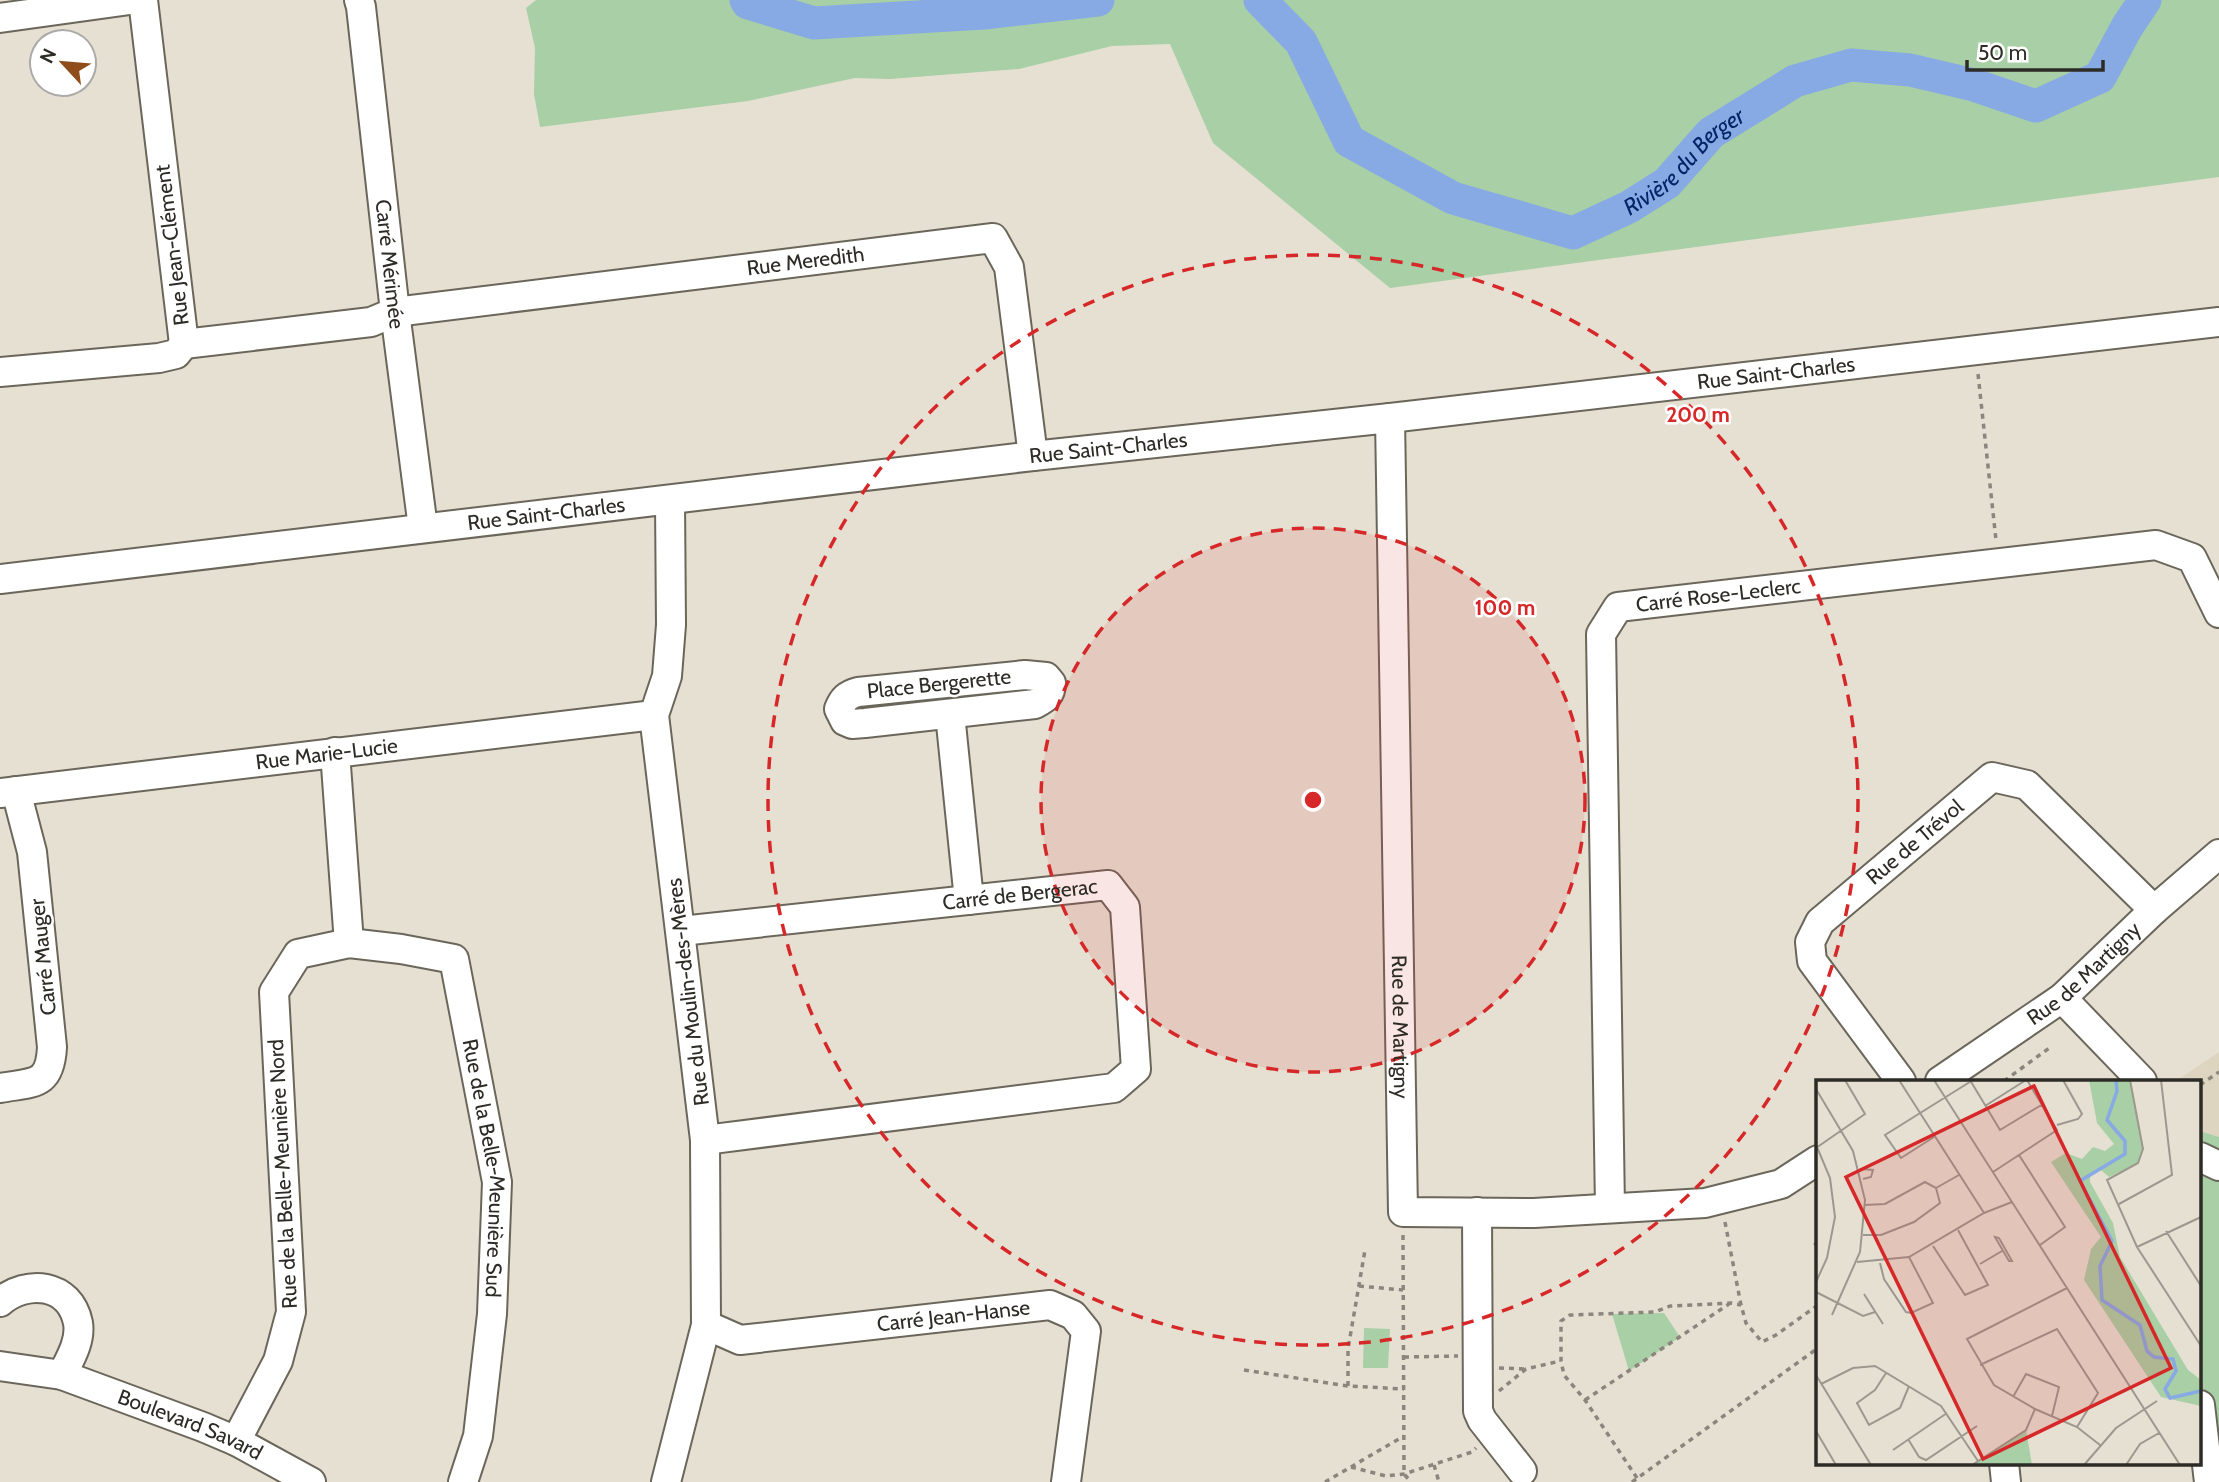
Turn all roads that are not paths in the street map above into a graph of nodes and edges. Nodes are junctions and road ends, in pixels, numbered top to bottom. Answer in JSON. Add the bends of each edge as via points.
{"nodes":[{"id":1,"x":130,"y":0,"type":"edge"},
{"id":2,"x":143,"y":0,"type":"edge"},
{"id":3,"x":359,"y":0,"type":"edge"},
{"id":4,"x":0,"y":18,"type":"edge"},
{"id":5,"x":395,"y":312,"type":"junction"},
{"id":6,"x":2219,"y":322,"type":"edge"},
{"id":7,"x":184,"y":344,"type":"junction"},
{"id":8,"x":0,"y":372,"type":"edge"},
{"id":9,"x":1390,"y":418,"type":"junction"},
{"id":10,"x":1033,"y":456,"type":"junction"},
{"id":11,"x":670,"y":500,"type":"junction"},
{"id":12,"x":423,"y":528,"type":"junction"},
{"id":13,"x":0,"y":579,"type":"edge"},
{"id":14,"x":2219,"y":613,"type":"edge"},
{"id":15,"x":950,"y":714,"type":"junction"},
{"id":16,"x":654,"y":715,"type":"junction"},
{"id":17,"x":335,"y":752,"type":"junction"},
{"id":18,"x":8,"y":792,"type":"edge"},
{"id":19,"x":2219,"y":853,"type":"edge"},
{"id":20,"x":969,"y":900,"type":"junction"},
{"id":21,"x":2154,"y":910,"type":"junction"},
{"id":22,"x":681,"y":931,"type":"junction"},
{"id":23,"x":349,"y":943,"type":"junction"},
{"id":24,"x":2062,"y":998,"type":"junction"},
{"id":25,"x":1900,"y":1080,"type":"edge"},
{"id":26,"x":1941,"y":1080,"type":"edge"},
{"id":27,"x":2141,"y":1080,"type":"edge"},
{"id":28,"x":0,"y":1088,"type":"edge"},
{"id":29,"x":705,"y":1140,"type":"junction"},
{"id":30,"x":2202,"y":1158,"type":"edge"},
{"id":31,"x":1816,"y":1161,"type":"edge"},
{"id":32,"x":2219,"y":1166,"type":"edge"},
{"id":33,"x":1610,"y":1208,"type":"junction"},
{"id":34,"x":1477,"y":1212,"type":"junction"},
{"id":35,"x":0,"y":1302,"type":"edge"},
{"id":36,"x":706,"y":1325,"type":"junction"},
{"id":37,"x":0,"y":1366,"type":"edge"},
{"id":38,"x":62,"y":1375,"type":"junction"},
{"id":39,"x":2202,"y":1422,"type":"edge"},
{"id":40,"x":236,"y":1441,"type":"junction"},
{"id":41,"x":2004,"y":1464,"type":"edge"},
{"id":42,"x":1522,"y":1471,"type":"dead end"},
{"id":43,"x":311,"y":1482,"type":"edge"},
{"id":44,"x":463,"y":1482,"type":"edge"},
{"id":45,"x":666,"y":1482,"type":"edge"},
{"id":46,"x":1066,"y":1482,"type":"edge"},
{"id":47,"x":2006,"y":1482,"type":"edge"},
{"id":48,"x":2209,"y":1482,"type":"edge"}],
"edges":[{"from":1,"to":4,"type":"street"},
{"from":2,"to":7,"type":"street","name":"Rue Jean-Clément"},
{"from":3,"to":5,"type":"street","name":"Carré Mérimée"},
{"from":5,"to":7,"type":"street","via":[[370,322]]},
{"from":5,"to":10,"type":"street","name":"Rue Meredith","via":[[993,238],[1009,267]]},
{"from":5,"to":12,"type":"street","name":"Carré Mérimée"},
{"from":6,"to":9,"type":"street","name":"Rue Saint-Charles"},
{"from":7,"to":8,"type":"street","name":"Rue Jean-Clément","via":[[176,354],[159,358]]},
{"from":9,"to":10,"type":"street","name":"Rue Saint-Charles"},
{"from":9,"to":34,"type":"street","name":"Rue de Martigny","via":[[1403,1212]]},
{"from":10,"to":11,"type":"street","name":"Rue Saint-Charles"},
{"from":11,"to":12,"type":"street","name":"Rue Saint-Charles"},
{"from":11,"to":16,"type":"street","name":"Rue du Moulin-des-Mères","via":[[671,625],[667,676]]},
{"from":12,"to":13,"type":"street","name":"Rue Saint-Charles"},
{"from":14,"to":33,"type":"street","name":"Carré Rose-Leclerc","via":[[2192,558],[2157,545],[1618,607],[1601,634]]},
{"from":15,"to":15,"type":"street","name":"Place Bergerette","via":[[1035,704],[1047,698],[1051,683],[1046,677],[1025,675],[858,692],[842,700],[839,709],[852,724]]},
{"from":15,"to":20,"type":"street","name":"Place Bergerette"},
{"from":16,"to":17,"type":"street","name":"Rue Marie-Lucie"},
{"from":16,"to":22,"type":"street","name":"Rue du Moulin-des-Mères"},
{"from":17,"to":18,"type":"street","name":"Rue Marie-Lucie"},
{"from":17,"to":23,"type":"street"},
{"from":18,"to":28,"type":"street","name":"Carré Mauger","via":[[32,852],[52,1047],[51,1067],[39,1082]]},
{"from":19,"to":21,"type":"street","name":"Rue de Martigny"},
{"from":20,"to":22,"type":"street","name":"Carré de Bergerac"},
{"from":20,"to":29,"type":"street","name":"Carré de Bergerac","via":[[1108,885],[1125,907],[1136,1069],[1114,1088]]},
{"from":21,"to":24,"type":"street","name":"Rue de Martigny"},
{"from":21,"to":25,"type":"street","name":"Rue de Trévol","via":[[2027,785],[1992,778],[1820,922],[1810,942],[1812,961]]},
{"from":22,"to":29,"type":"street","name":"Rue du Moulin-des-Mères"},
{"from":23,"to":40,"type":"street","name":"Rue de la Belle-Meunière Nord","via":[[298,954],[274,992],[292,1312],[278,1361]]},
{"from":23,"to":44,"type":"street","name":"Rue de la Belle-Meunière Sud","via":[[454,958],[497,1182],[492,1314],[478,1436]]},
{"from":24,"to":26,"type":"street","name":"Rue de Martigny"},
{"from":24,"to":27,"type":"street"},
{"from":29,"to":36,"type":"street","name":"Rue du Moulin-des-Mères"},
{"from":30,"to":32,"type":"street"},
{"from":31,"to":33,"type":"street","name":"Rue de Martigny","via":[[1781,1184],[1705,1203]]},
{"from":33,"to":34,"type":"street","name":"Rue de Martigny"},
{"from":34,"to":42,"type":"street","via":[[1478,1410]]},
{"from":35,"to":38,"type":"street","via":[[23,1288],[37,1287],[64,1298],[75,1316],[78,1337]]},
{"from":36,"to":45,"type":"street","name":"Rue du Moulin-des-Mères"},
{"from":36,"to":46,"type":"street","name":"Carré Jean-Hanse","via":[[740,1340],[1050,1305],[1073,1314],[1086,1331]]},
{"from":37,"to":38,"type":"street","name":"Boulevard Savard"},
{"from":38,"to":40,"type":"street","name":"Boulevard Savard"},
{"from":39,"to":48,"type":"street"},
{"from":40,"to":43,"type":"street","name":"Boulevard Savard"},
{"from":41,"to":47,"type":"street"}]}
